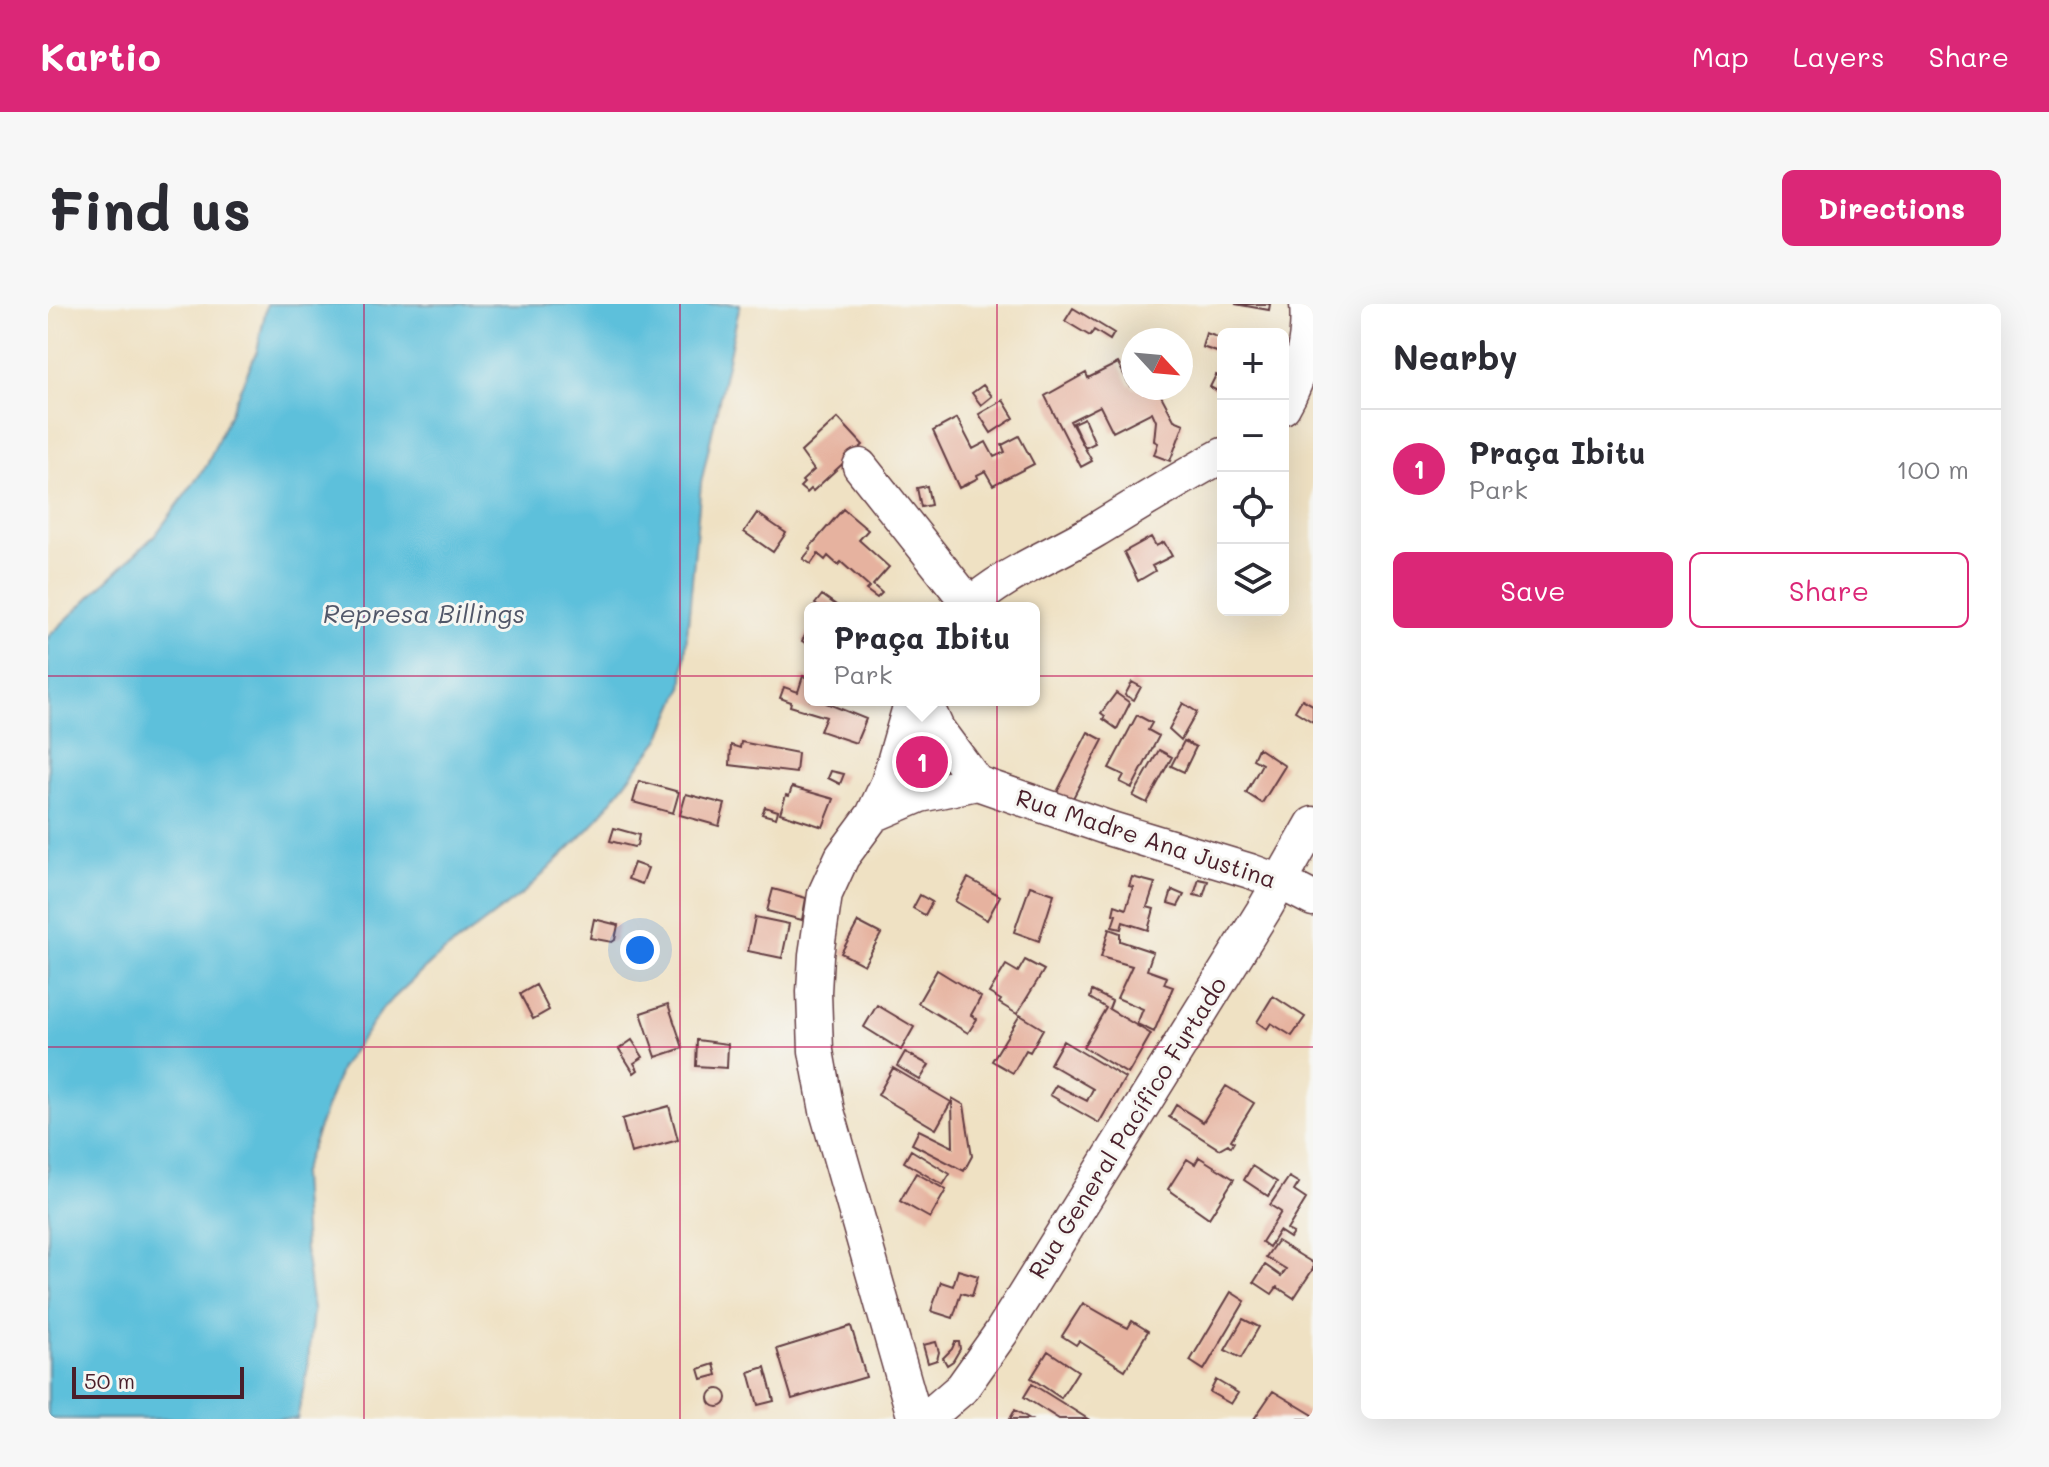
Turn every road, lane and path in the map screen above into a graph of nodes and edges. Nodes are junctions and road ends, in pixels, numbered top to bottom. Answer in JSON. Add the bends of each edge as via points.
{"nodes":[{"id":1,"x":1307,"y":304,"type":"edge"},
{"id":2,"x":1286,"y":400,"type":"edge"},
{"id":3,"x":1217,"y":459,"type":"edge"},
{"id":4,"x":860,"y":466,"type":"dead end"},
{"id":5,"x":965,"y":602,"type":"edge"},
{"id":6,"x":974,"y":602,"type":"edge"},
{"id":7,"x":910,"y":706,"type":"edge"},
{"id":8,"x":927,"y":706,"type":"edge"},
{"id":9,"x":977,"y":783,"type":"junction"},
{"id":10,"x":873,"y":815,"type":"junction"},
{"id":11,"x":1313,"y":824,"type":"edge"},
{"id":12,"x":1280,"y":882,"type":"junction"},
{"id":13,"x":1313,"y":899,"type":"edge"},
{"id":14,"x":915,"y":1419,"type":"edge"},
{"id":15,"x":926,"y":1419,"type":"edge"}],
"edges":[{"from":1,"to":2,"type":"street","via":[[1305,349]]},
{"from":3,"to":6,"type":"street"},
{"from":4,"to":5,"type":"street"},
{"from":7,"to":10,"type":"street"},
{"from":8,"to":9,"type":"street"},
{"from":9,"to":10,"type":"street","via":[[920,795]]},
{"from":9,"to":12,"type":"street","name":"Rua Madre Ana Justina"},
{"from":10,"to":14,"type":"street","via":[[842,857],[825,894],[816,955],[816,1051],[840,1162]]},
{"from":11,"to":12,"type":"street","name":"Rua General Pacífico Furtado"},
{"from":12,"to":13,"type":"street","name":"Rua Madre Ana Justina"},
{"from":12,"to":15,"type":"street","name":"Rua General Pacífico Furtado","via":[[1001,1333],[962,1388]]}]}
